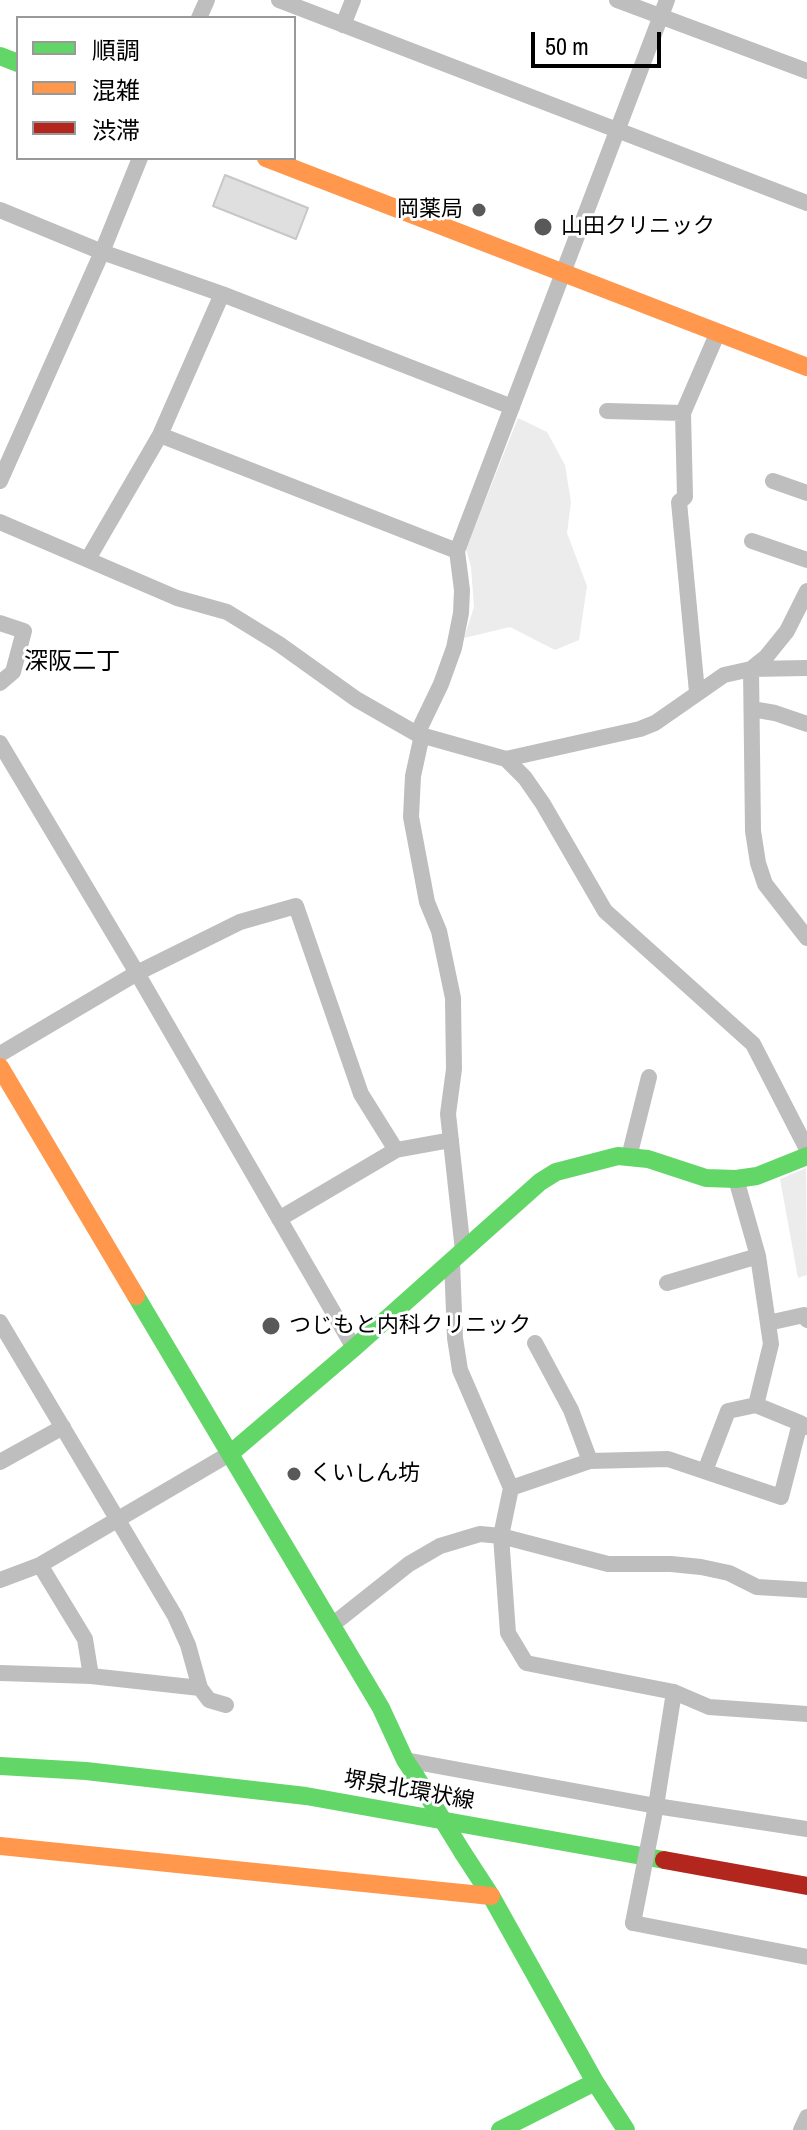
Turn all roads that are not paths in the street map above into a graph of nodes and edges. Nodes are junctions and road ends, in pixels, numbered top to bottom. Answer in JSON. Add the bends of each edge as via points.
{"nodes":[{"id":1,"x":279,"y":0,"type":"edge"},
{"id":2,"x":353,"y":0,"type":"edge"},
{"id":3,"x":617,"y":0,"type":"edge"},
{"id":4,"x":667,"y":0,"type":"edge"},
{"id":5,"x":661,"y":17,"type":"junction"},
{"id":6,"x":343,"y":25,"type":"junction"},
{"id":7,"x":807,"y":71,"type":"edge"},
{"id":8,"x":616,"y":131,"type":"junction"},
{"id":9,"x":139,"y":160,"type":"edge"},
{"id":10,"x":271,"y":160,"type":"edge"},
{"id":11,"x":807,"y":203,"type":"edge"},
{"id":12,"x":0,"y":210,"type":"edge"},
{"id":13,"x":102,"y":252,"type":"junction"},
{"id":14,"x":563,"y":272,"type":"junction"},
{"id":15,"x":222,"y":294,"type":"junction"},
{"id":16,"x":718,"y":332,"type":"junction"},
{"id":17,"x":807,"y":367,"type":"edge"},
{"id":18,"x":512,"y":407,"type":"junction"},
{"id":19,"x":607,"y":411,"type":"dead end"},
{"id":20,"x":683,"y":413,"type":"junction"},
{"id":21,"x":160,"y":435,"type":"junction"},
{"id":22,"x":0,"y":481,"type":"edge"},
{"id":23,"x":773,"y":481,"type":"dead end"},
{"id":24,"x":807,"y":493,"type":"edge"},
{"id":25,"x":0,"y":522,"type":"edge"},
{"id":26,"x":752,"y":541,"type":"dead end"},
{"id":27,"x":457,"y":551,"type":"junction"},
{"id":28,"x":88,"y":559,"type":"junction"},
{"id":29,"x":807,"y":560,"type":"edge"},
{"id":30,"x":807,"y":591,"type":"edge"},
{"id":31,"x":0,"y":623,"type":"edge"},
{"id":32,"x":807,"y":668,"type":"edge"},
{"id":33,"x":751,"y":669,"type":"junction"},
{"id":34,"x":0,"y":683,"type":"edge"},
{"id":35,"x":697,"y":692,"type":"junction"},
{"id":36,"x":752,"y":709,"type":"junction"},
{"id":37,"x":807,"y":724,"type":"edge"},
{"id":38,"x":419,"y":734,"type":"junction"},
{"id":39,"x":0,"y":743,"type":"edge"},
{"id":40,"x":506,"y":759,"type":"junction"},
{"id":41,"x":807,"y":938,"type":"edge"},
{"id":42,"x":137,"y":973,"type":"junction"},
{"id":43,"x":0,"y":1054,"type":"edge"},
{"id":44,"x":0,"y":1067,"type":"edge"},
{"id":45,"x":649,"y":1077,"type":"dead end"},
{"id":46,"x":451,"y":1140,"type":"junction"},
{"id":47,"x":807,"y":1149,"type":"edge"},
{"id":48,"x":396,"y":1150,"type":"junction"},
{"id":49,"x":807,"y":1156,"type":"edge"},
{"id":50,"x":629,"y":1157,"type":"junction"},
{"id":51,"x":736,"y":1179,"type":"junction"},
{"id":52,"x":279,"y":1219,"type":"junction"},
{"id":53,"x":458,"y":1256,"type":"junction"},
{"id":54,"x":758,"y":1256,"type":"junction"},
{"id":55,"x":667,"y":1283,"type":"dead end"},
{"id":56,"x":807,"y":1320,"type":"edge"},
{"id":57,"x":0,"y":1322,"type":"edge"},
{"id":58,"x":768,"y":1323,"type":"junction"},
{"id":59,"x":535,"y":1343,"type":"dead end"},
{"id":60,"x":354,"y":1348,"type":"junction"},
{"id":61,"x":756,"y":1405,"type":"junction"},
{"id":62,"x":804,"y":1425,"type":"edge"},
{"id":63,"x":63,"y":1427,"type":"junction"},
{"id":64,"x":231,"y":1453,"type":"junction"},
{"id":65,"x":590,"y":1461,"type":"junction"},
{"id":66,"x":0,"y":1462,"type":"edge"},
{"id":67,"x":705,"y":1471,"type":"junction"},
{"id":68,"x":511,"y":1488,"type":"junction"},
{"id":69,"x":116,"y":1520,"type":"junction"},
{"id":70,"x":501,"y":1536,"type":"junction"},
{"id":71,"x":40,"y":1565,"type":"junction"},
{"id":72,"x":0,"y":1580,"type":"edge"},
{"id":73,"x":807,"y":1590,"type":"edge"},
{"id":74,"x":332,"y":1625,"type":"junction"},
{"id":75,"x":0,"y":1673,"type":"edge"},
{"id":76,"x":91,"y":1676,"type":"junction"},
{"id":77,"x":200,"y":1688,"type":"junction"},
{"id":78,"x":674,"y":1692,"type":"junction"},
{"id":79,"x":226,"y":1705,"type":"dead end"},
{"id":80,"x":807,"y":1714,"type":"edge"},
{"id":81,"x":0,"y":1766,"type":"edge"},
{"id":82,"x":410,"y":1767,"type":"junction"},
{"id":83,"x":656,"y":1806,"type":"junction"},
{"id":84,"x":807,"y":1829,"type":"edge"},
{"id":85,"x":0,"y":1846,"type":"edge"},
{"id":86,"x":807,"y":1886,"type":"edge"},
{"id":87,"x":491,"y":1896,"type":"junction"},
{"id":88,"x":807,"y":1957,"type":"edge"},
{"id":89,"x":595,"y":2082,"type":"junction"},
{"id":90,"x":807,"y":2117,"type":"edge"},
{"id":91,"x":500,"y":2130,"type":"edge"},
{"id":92,"x":626,"y":2130,"type":"edge"},
{"id":93,"x":801,"y":2130,"type":"edge"}],
"edges":[{"from":1,"to":6,"type":"street"},
{"from":2,"to":6,"type":"street"},
{"from":3,"to":5,"type":"street"},
{"from":4,"to":5,"type":"street"},
{"from":5,"to":7,"type":"street"},
{"from":5,"to":8,"type":"street"},
{"from":6,"to":8,"type":"street"},
{"from":8,"to":11,"type":"street"},
{"from":8,"to":14,"type":"street"},
{"from":9,"to":13,"type":"street"},
{"from":10,"to":14,"type":"street"},
{"from":12,"to":13,"type":"street"},
{"from":13,"to":15,"type":"street"},
{"from":13,"to":22,"type":"street"},
{"from":14,"to":16,"type":"street"},
{"from":14,"to":18,"type":"street"},
{"from":15,"to":18,"type":"street"},
{"from":15,"to":21,"type":"street"},
{"from":16,"to":17,"type":"street"},
{"from":16,"to":20,"type":"street"},
{"from":18,"to":27,"type":"street"},
{"from":19,"to":20,"type":"street"},
{"from":20,"to":35,"type":"street","via":[[685,497],[679,502]]},
{"from":21,"to":27,"type":"street"},
{"from":21,"to":28,"type":"street"},
{"from":23,"to":24,"type":"street"},
{"from":25,"to":28,"type":"street"},
{"from":26,"to":29,"type":"street"},
{"from":27,"to":38,"type":"street","via":[[462,590],[454,648]]},
{"from":28,"to":38,"type":"street","via":[[177,598],[227,612],[356,699]]},
{"from":30,"to":33,"type":"street","via":[[787,631]]},
{"from":31,"to":34,"type":"street","via":[[24,631],[13,672]]},
{"from":32,"to":33,"type":"street"},
{"from":33,"to":35,"type":"street","via":[[724,675]]},
{"from":33,"to":36,"type":"street"},
{"from":35,"to":40,"type":"street","via":[[640,729]]},
{"from":36,"to":37,"type":"street"},
{"from":36,"to":41,"type":"street","via":[[758,863],[765,884]]},
{"from":38,"to":40,"type":"street"},
{"from":38,"to":46,"type":"street","via":[[411,817],[453,998]]},
{"from":39,"to":42,"type":"street"},
{"from":40,"to":47,"type":"street","via":[[543,804],[605,911],[753,1044]]},
{"from":42,"to":43,"type":"street"},
{"from":42,"to":48,"type":"street","via":[[240,922],[296,906],[361,1094]]},
{"from":42,"to":52,"type":"street"},
{"from":44,"to":64,"type":"street"},
{"from":45,"to":50,"type":"street"},
{"from":46,"to":48,"type":"street"},
{"from":46,"to":53,"type":"street"},
{"from":48,"to":52,"type":"street"},
{"from":49,"to":51,"type":"street"},
{"from":50,"to":51,"type":"street","via":[[706,1178]]},
{"from":50,"to":53,"type":"street","via":[[556,1172]]},
{"from":51,"to":54,"type":"street"},
{"from":52,"to":60,"type":"street"},
{"from":53,"to":60,"type":"street"},
{"from":53,"to":68,"type":"street","via":[[455,1338],[460,1370]]},
{"from":54,"to":55,"type":"street"},
{"from":54,"to":58,"type":"street"},
{"from":56,"to":58,"type":"street","via":[[804,1315]]},
{"from":57,"to":63,"type":"street"},
{"from":58,"to":61,"type":"street","via":[[771,1344]]},
{"from":59,"to":65,"type":"street","via":[[571,1410]]},
{"from":60,"to":64,"type":"street"},
{"from":61,"to":62,"type":"street"},
{"from":61,"to":67,"type":"street","via":[[728,1411]]},
{"from":62,"to":67,"type":"street","via":[[781,1497]]},
{"from":63,"to":66,"type":"street"},
{"from":63,"to":69,"type":"street"},
{"from":64,"to":69,"type":"street"},
{"from":64,"to":74,"type":"street"},
{"from":65,"to":67,"type":"street","via":[[668,1459]]},
{"from":65,"to":68,"type":"street"},
{"from":68,"to":70,"type":"street"},
{"from":69,"to":71,"type":"street"},
{"from":69,"to":77,"type":"street","via":[[175,1616]]},
{"from":70,"to":73,"type":"street","via":[[608,1564],[701,1567],[757,1587]]},
{"from":70,"to":74,"type":"street","via":[[480,1534],[440,1546]]},
{"from":70,"to":78,"type":"street","via":[[508,1633],[526,1663]]},
{"from":71,"to":72,"type":"street"},
{"from":71,"to":76,"type":"street","via":[[85,1639]]},
{"from":74,"to":82,"type":"street"},
{"from":75,"to":76,"type":"street"},
{"from":76,"to":77,"type":"street"},
{"from":77,"to":79,"type":"street","via":[[209,1700]]},
{"from":78,"to":80,"type":"street","via":[[709,1707]]},
{"from":78,"to":83,"type":"street"},
{"from":81,"to":86,"type":"street","name":"堺泉北環状線","via":[[306,1796]]},
{"from":82,"to":83,"type":"street"},
{"from":82,"to":87,"type":"street","bridge":true},
{"from":83,"to":84,"type":"street"},
{"from":83,"to":88,"type":"street","bridge":true,"via":[[633,1923]]},
{"from":85,"to":87,"type":"street"},
{"from":87,"to":89,"type":"street"},
{"from":89,"to":91,"type":"street"},
{"from":89,"to":92,"type":"street"},
{"from":90,"to":93,"type":"street"}]}
